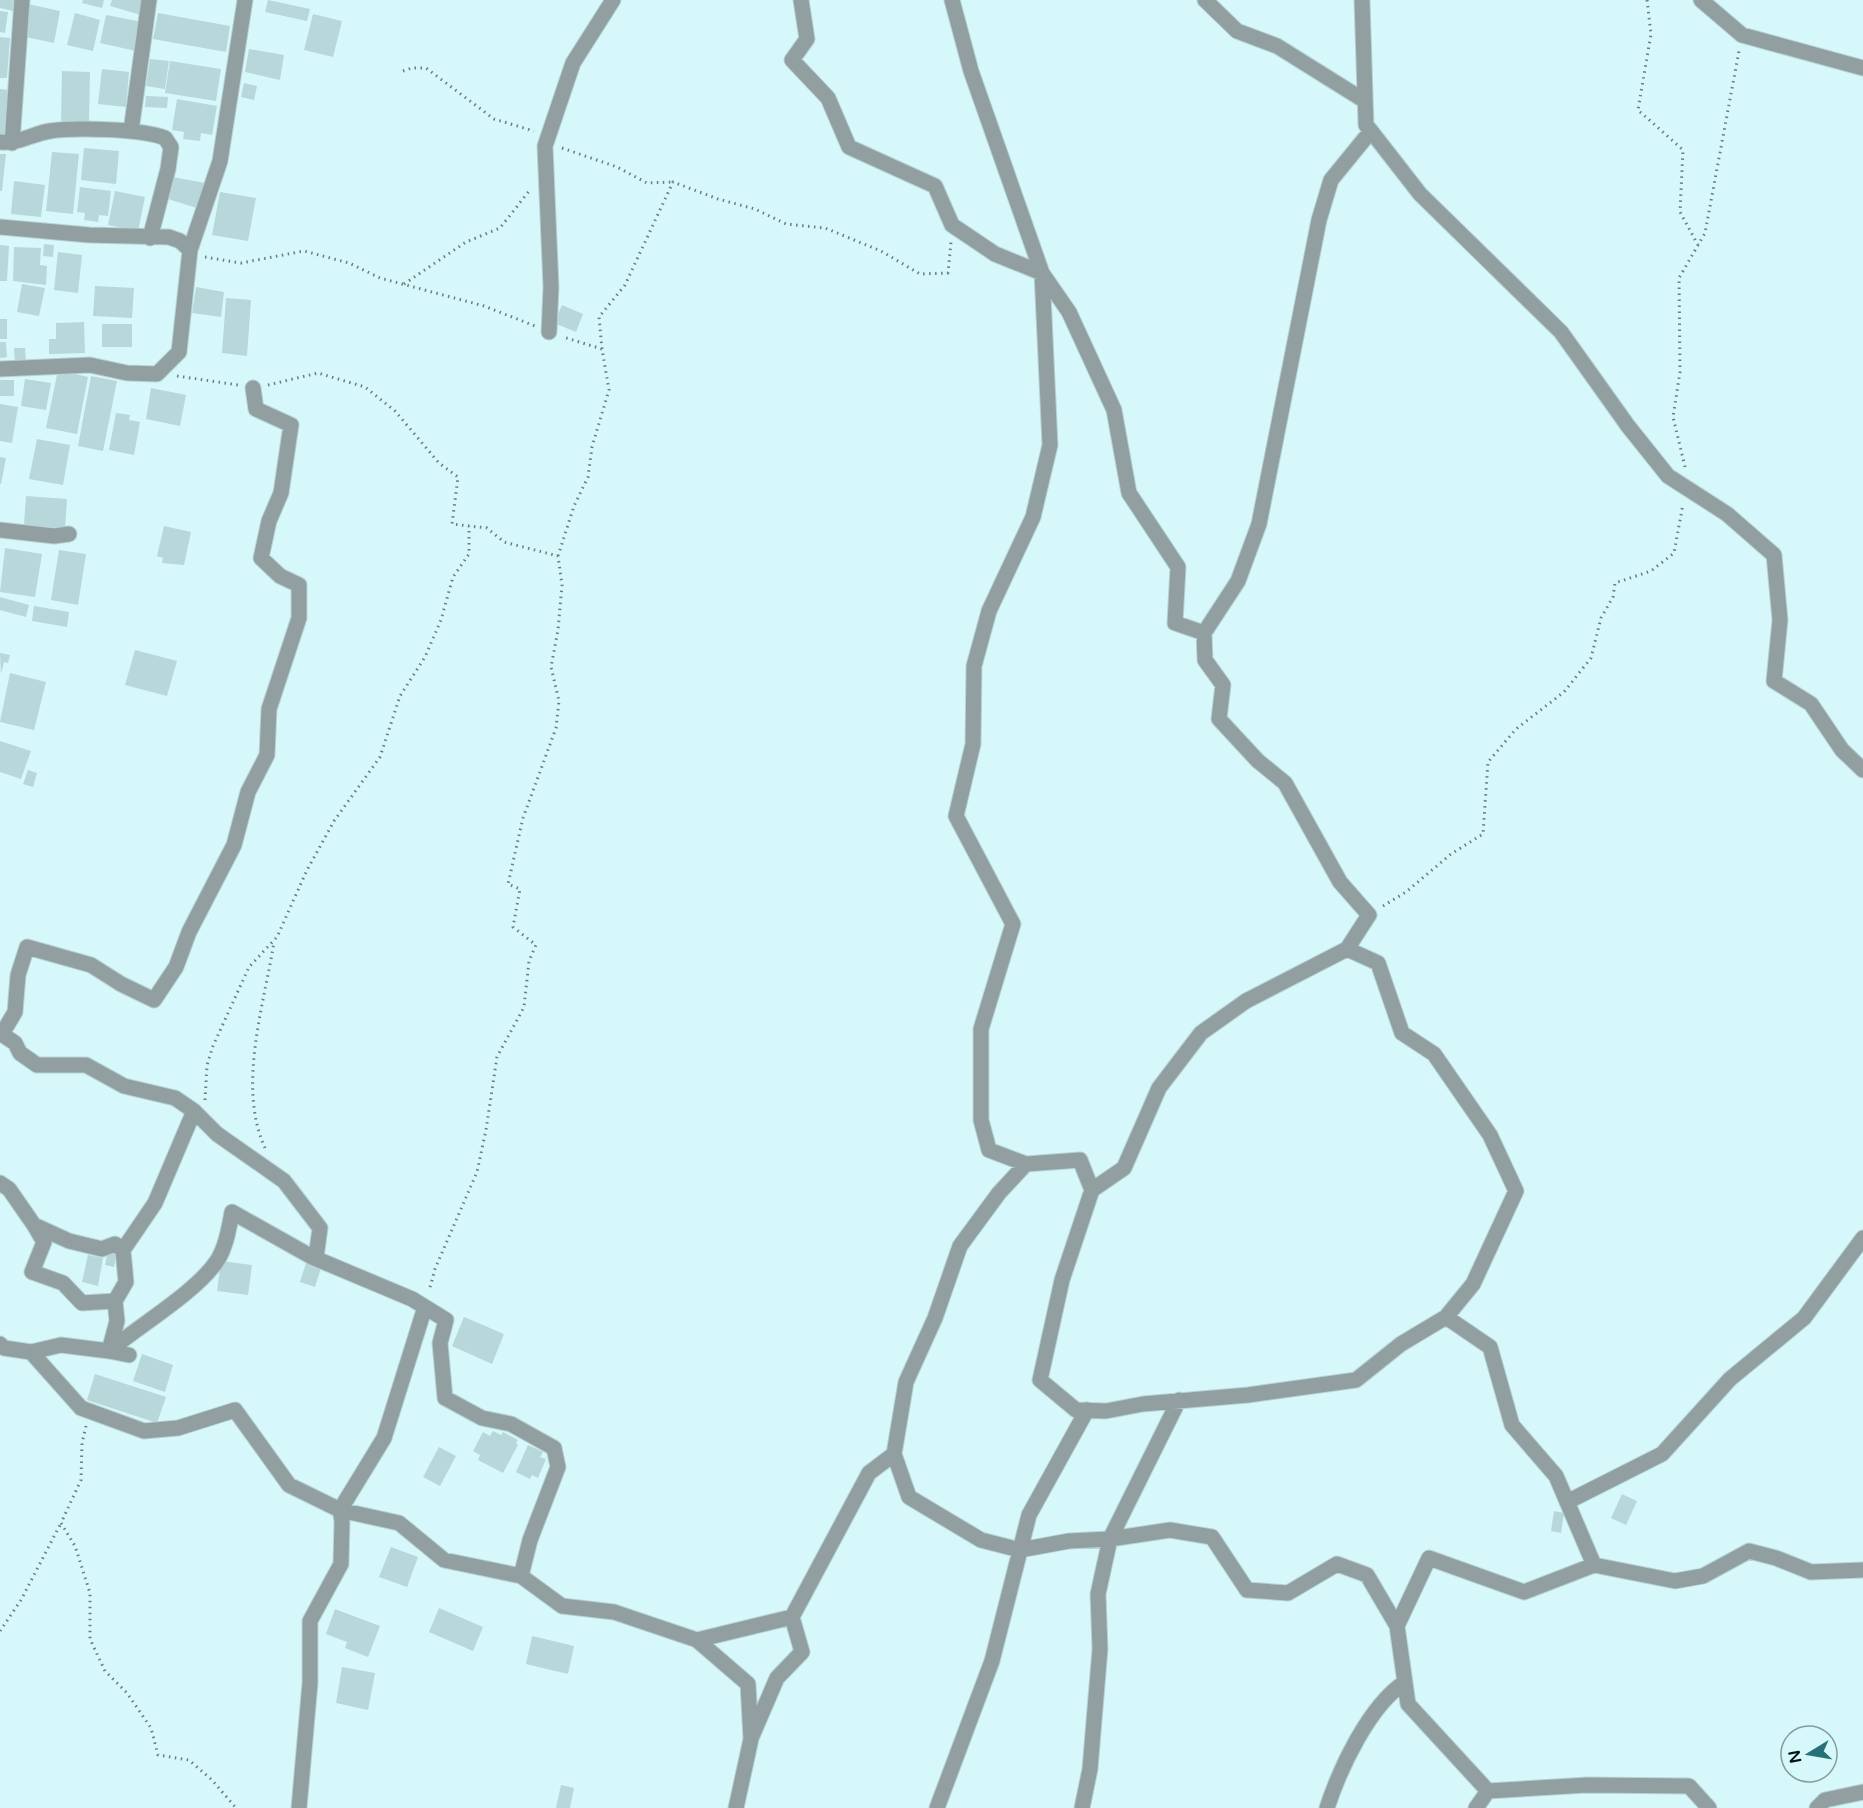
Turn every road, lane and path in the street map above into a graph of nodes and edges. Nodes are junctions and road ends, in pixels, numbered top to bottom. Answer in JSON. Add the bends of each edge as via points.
{"nodes":[{"id":1,"x":22,"y":0,"type":"edge"},
{"id":2,"x":149,"y":0,"type":"edge"},
{"id":3,"x":244,"y":0,"type":"edge"},
{"id":4,"x":613,"y":0,"type":"edge"},
{"id":5,"x":801,"y":0,"type":"edge"},
{"id":6,"x":952,"y":0,"type":"edge"},
{"id":7,"x":1205,"y":0,"type":"edge"},
{"id":8,"x":1362,"y":0,"type":"edge"},
{"id":9,"x":1647,"y":0,"type":"edge"},
{"id":10,"x":1701,"y":0,"type":"edge"},
{"id":11,"x":1742,"y":35,"type":"junction"},
{"id":12,"x":1863,"y":68,"type":"edge"},
{"id":13,"x":403,"y":71,"type":"dead end"},
{"id":14,"x":1365,"y":101,"type":"junction"},
{"id":15,"x":131,"y":131,"type":"junction"},
{"id":16,"x":1371,"y":131,"type":"junction"},
{"id":17,"x":548,"y":136,"type":"junction"},
{"id":18,"x":6,"y":142,"type":"edge"},
{"id":19,"x":546,"y":167,"type":"junction"},
{"id":20,"x":673,"y":182,"type":"junction"},
{"id":21,"x":952,"y":225,"type":"junction"},
{"id":22,"x":0,"y":227,"type":"edge"},
{"id":23,"x":150,"y":238,"type":"junction"},
{"id":24,"x":1698,"y":245,"type":"junction"},
{"id":25,"x":190,"y":250,"type":"junction"},
{"id":26,"x":1042,"y":273,"type":"junction"},
{"id":27,"x":404,"y":284,"type":"junction"},
{"id":28,"x":549,"y":332,"type":"junction"},
{"id":29,"x":602,"y":349,"type":"junction"},
{"id":30,"x":0,"y":369,"type":"edge"},
{"id":31,"x":157,"y":374,"type":"junction"},
{"id":32,"x":253,"y":388,"type":"junction"},
{"id":33,"x":1690,"y":490,"type":"junction"},
{"id":34,"x":469,"y":526,"type":"junction"},
{"id":35,"x":0,"y":530,"type":"edge"},
{"id":36,"x":69,"y":534,"type":"dead end"},
{"id":37,"x":558,"y":556,"type":"junction"},
{"id":38,"x":1204,"y":633,"type":"junction"},
{"id":39,"x":1863,"y":770,"type":"edge"},
{"id":40,"x":1369,"y":915,"type":"junction"},
{"id":41,"x":274,"y":940,"type":"junction"},
{"id":42,"x":1347,"y":949,"type":"junction"},
{"id":43,"x":1,"y":1034,"type":"edge"},
{"id":44,"x":199,"y":1116,"type":"junction"},
{"id":45,"x":266,"y":1150,"type":"dead end"},
{"id":46,"x":1026,"y":1164,"type":"junction"},
{"id":47,"x":0,"y":1183,"type":"edge"},
{"id":48,"x":1092,"y":1190,"type":"junction"},
{"id":49,"x":34,"y":1225,"type":"junction"},
{"id":50,"x":1863,"y":1238,"type":"edge"},
{"id":51,"x":123,"y":1251,"type":"junction"},
{"id":52,"x":316,"y":1258,"type":"junction"},
{"id":53,"x":115,"y":1301,"type":"junction"},
{"id":54,"x":425,"y":1307,"type":"junction"},
{"id":55,"x":1446,"y":1317,"type":"junction"},
{"id":56,"x":0,"y":1344,"type":"edge"},
{"id":57,"x":109,"y":1351,"type":"junction"},
{"id":58,"x":31,"y":1352,"type":"junction"},
{"id":59,"x":129,"y":1355,"type":"dead end"},
{"id":60,"x":1179,"y":1400,"type":"junction"},
{"id":61,"x":1087,"y":1410,"type":"junction"},
{"id":62,"x":90,"y":1412,"type":"junction"},
{"id":63,"x":894,"y":1454,"type":"junction"},
{"id":64,"x":1567,"y":1502,"type":"junction"},
{"id":65,"x":340,"y":1510,"type":"junction"},
{"id":66,"x":61,"y":1523,"type":"junction"},
{"id":67,"x":1110,"y":1539,"type":"junction"},
{"id":68,"x":1020,"y":1550,"type":"junction"},
{"id":69,"x":1594,"y":1565,"type":"junction"},
{"id":70,"x":1863,"y":1570,"type":"edge"},
{"id":71,"x":520,"y":1576,"type":"junction"},
{"id":72,"x":792,"y":1617,"type":"junction"},
{"id":73,"x":1397,"y":1626,"type":"junction"},
{"id":74,"x":0,"y":1631,"type":"edge"},
{"id":75,"x":697,"y":1640,"type":"junction"},
{"id":76,"x":1405,"y":1682,"type":"junction"},
{"id":77,"x":751,"y":1739,"type":"junction"},
{"id":78,"x":1488,"y":1791,"type":"junction"},
{"id":79,"x":1863,"y":1792,"type":"edge"},
{"id":80,"x":236,"y":1808,"type":"edge"},
{"id":81,"x":299,"y":1808,"type":"edge"},
{"id":82,"x":736,"y":1808,"type":"edge"},
{"id":83,"x":937,"y":1808,"type":"edge"},
{"id":84,"x":1082,"y":1808,"type":"edge"},
{"id":85,"x":1327,"y":1808,"type":"edge"},
{"id":86,"x":1476,"y":1808,"type":"edge"},
{"id":87,"x":1494,"y":1808,"type":"edge"},
{"id":88,"x":1709,"y":1808,"type":"edge"},
{"id":89,"x":1817,"y":1808,"type":"edge"}],
"edges":[{"from":1,"to":18,"type":"street"},
{"from":2,"to":15,"type":"street"},
{"from":3,"to":25,"type":"street","via":[[220,161]]},
{"from":4,"to":17,"type":"street","via":[[573,63]]},
{"from":5,"to":21,"type":"street","via":[[807,39],[792,60],[828,98],[849,147],[935,186]]},
{"from":6,"to":26,"type":"street","via":[[971,71]]},
{"from":7,"to":14,"type":"street","via":[[1237,31],[1277,46]]},
{"from":8,"to":14,"type":"street"},
{"from":9,"to":24,"type":"path","via":[[1652,34],[1638,110],[1683,150],[1680,212]]},
{"from":10,"to":11,"type":"street"},
{"from":11,"to":12,"type":"street"},
{"from":11,"to":24,"type":"path","via":[[1705,233]]},
{"from":13,"to":17,"type":"path","via":[[426,68],[494,119]]},
{"from":14,"to":16,"type":"street","via":[[1366,125]]},
{"from":15,"to":18,"type":"street","via":[[50,131]]},
{"from":15,"to":23,"type":"street","via":[[156,134],[171,147]]},
{"from":16,"to":33,"type":"street","via":[[1420,194],[1561,332],[1668,476]]},
{"from":16,"to":38,"type":"street","via":[[1331,180],[1319,220],[1259,524],[1238,580]]},
{"from":17,"to":19,"type":"street"},
{"from":17,"to":20,"type":"path","via":[[562,148],[617,167],[647,183]]},
{"from":19,"to":27,"type":"path","via":[[500,228],[466,242]]},
{"from":19,"to":28,"type":"street"},
{"from":20,"to":21,"type":"path","via":[[755,209],[786,224],[825,228],[881,251],[920,274],[948,273]]},
{"from":20,"to":29,"type":"path","via":[[625,285],[599,317]]},
{"from":21,"to":26,"type":"street","via":[[995,254]]},
{"from":22,"to":23,"type":"street"},
{"from":23,"to":25,"type":"street","via":[[169,237]]},
{"from":24,"to":33,"type":"path","via":[[1679,278],[1680,372],[1673,417]]},
{"from":25,"to":27,"type":"path","via":[[201,256],[241,263],[304,250]]},
{"from":25,"to":31,"type":"street","via":[[179,352]]},
{"from":26,"to":38,"type":"street","via":[[1069,312],[1114,410],[1130,493],[1178,567],[1175,623]]},
{"from":26,"to":46,"type":"street","via":[[1050,445],[1033,517],[989,611],[974,666],[973,744],[956,816],[1013,924],[981,1029],[981,1120],[989,1150]]},
{"from":27,"to":28,"type":"path","via":[[484,306]]},
{"from":28,"to":29,"type":"path"},
{"from":29,"to":37,"type":"path","via":[[609,390],[592,447],[588,477]]},
{"from":30,"to":31,"type":"street","via":[[90,364],[127,373]]},
{"from":31,"to":32,"type":"path"},
{"from":32,"to":34,"type":"path","via":[[318,373],[365,387],[394,411],[439,463],[458,477],[452,524]]},
{"from":32,"to":43,"type":"street","via":[[256,409],[291,425],[281,493],[269,521],[261,558],[279,576],[299,585],[299,618],[269,709],[267,755],[248,792],[234,845],[189,932],[176,967],[154,1000],[90,965],[27,948],[18,975],[15,1012]]},
{"from":33,"to":39,"type":"street","via":[[1727,514],[1774,555],[1780,620],[1774,681],[1811,704],[1842,750]]},
{"from":33,"to":40,"type":"path","via":[[1680,510],[1674,552],[1651,571],[1615,583],[1591,658],[1564,692],[1516,729],[1488,762],[1483,834]]},
{"from":34,"to":37,"type":"path","via":[[487,528],[504,542]]},
{"from":34,"to":41,"type":"path","via":[[469,554],[453,577],[441,620],[424,657],[400,696],[380,757],[334,821]]},
{"from":35,"to":36,"type":"street"},
{"from":37,"to":54,"type":"path","via":[[562,585],[551,667],[559,700],[556,728],[523,818],[508,884],[520,888],[513,927],[536,945],[524,1006],[497,1057],[477,1172],[435,1269]]},
{"from":38,"to":40,"type":"street","via":[[1205,660],[1223,685],[1219,718],[1258,761],[1285,783],[1340,882]]},
{"from":40,"to":42,"type":"street"},
{"from":41,"to":44,"type":"path","via":[[249,967],[213,1046]]},
{"from":41,"to":45,"type":"path","via":[[254,1047],[256,1129]]},
{"from":42,"to":48,"type":"street","via":[[1246,1001],[1201,1033],[1159,1088],[1124,1168]]},
{"from":42,"to":55,"type":"street","via":[[1377,963],[1402,1033],[1434,1054],[1490,1135],[1516,1191],[1473,1284]]},
{"from":43,"to":44,"type":"street","via":[[36,1065],[86,1065],[124,1086],[175,1098]]},
{"from":44,"to":51,"type":"street","via":[[155,1203]]},
{"from":44,"to":52,"type":"street","via":[[217,1134],[284,1180],[320,1228]]},
{"from":46,"to":48,"type":"street","via":[[1080,1160]]},
{"from":46,"to":63,"type":"street","via":[[960,1245],[935,1318],[906,1383]]},
{"from":47,"to":49,"type":"street","via":[[9,1189]]},
{"from":48,"to":61,"type":"street","via":[[1062,1280],[1040,1380],[1076,1410]]},
{"from":49,"to":51,"type":"street","via":[[102,1250],[116,1244]]},
{"from":49,"to":53,"type":"street","via":[[44,1242],[32,1272],[63,1283],[82,1303]]},
{"from":50,"to":64,"type":"street","via":[[1804,1318],[1730,1379],[1662,1454]]},
{"from":51,"to":53,"type":"street","via":[[126,1282]]},
{"from":52,"to":54,"type":"street"},
{"from":52,"to":57,"type":"street","via":[[232,1212],[217,1261],[181,1295]]},
{"from":53,"to":57,"type":"street","via":[[117,1321]]},
{"from":54,"to":65,"type":"street","via":[[384,1438]]},
{"from":54,"to":71,"type":"street","via":[[446,1320],[440,1343],[445,1398],[482,1418],[512,1424],[554,1448],[558,1467]]},
{"from":55,"to":60,"type":"street","via":[[1401,1344],[1356,1380]]},
{"from":55,"to":64,"type":"street","via":[[1490,1347],[1512,1425],[1556,1476]]},
{"from":56,"to":58,"type":"street"},
{"from":57,"to":58,"type":"street","via":[[61,1345]]},
{"from":57,"to":59,"type":"street"},
{"from":58,"to":62,"type":"street","via":[[81,1408]]},
{"from":60,"to":61,"type":"street","via":[[1106,1411]]},
{"from":60,"to":67,"type":"street"},
{"from":61,"to":68,"type":"street","via":[[1029,1515]]},
{"from":62,"to":65,"type":"street","via":[[144,1431],[178,1428],[235,1410],[289,1485]]},
{"from":62,"to":66,"type":"path","via":[[82,1443],[81,1480]]},
{"from":63,"to":68,"type":"street","via":[[909,1497],[981,1540]]},
{"from":63,"to":72,"type":"street","via":[[869,1473]]},
{"from":64,"to":69,"type":"street"},
{"from":65,"to":71,"type":"street","via":[[399,1522],[444,1560]]},
{"from":65,"to":81,"type":"street","via":[[341,1564],[310,1621],[310,1683]]},
{"from":66,"to":74,"type":"path","via":[[21,1600]]},
{"from":66,"to":80,"type":"path","via":[[75,1546],[90,1593],[90,1639],[105,1671],[127,1693],[151,1728],[158,1755],[189,1760]]},
{"from":67,"to":68,"type":"street"},
{"from":67,"to":73,"type":"street","via":[[1170,1530],[1212,1537],[1247,1590],[1288,1593],[1336,1564],[1367,1575]]},
{"from":67,"to":84,"type":"street","via":[[1098,1594],[1100,1649],[1090,1769]]},
{"from":68,"to":83,"type":"street","via":[[992,1661]]},
{"from":69,"to":70,"type":"street","via":[[1675,1581],[1703,1576],[1749,1551],[1811,1572]]},
{"from":69,"to":73,"type":"street","via":[[1524,1592],[1429,1558]]},
{"from":71,"to":75,"type":"street","via":[[562,1606],[614,1612]]},
{"from":72,"to":75,"type":"street"},
{"from":72,"to":77,"type":"street","via":[[802,1652],[777,1678]]},
{"from":73,"to":76,"type":"street"},
{"from":75,"to":77,"type":"street","via":[[748,1684]]},
{"from":76,"to":78,"type":"street","via":[[1408,1704]]},
{"from":76,"to":85,"type":"street","via":[[1371,1718],[1333,1788]]},
{"from":77,"to":82,"type":"street"},
{"from":78,"to":86,"type":"street"},
{"from":78,"to":87,"type":"street"},
{"from":78,"to":88,"type":"street","via":[[1587,1785],[1689,1786]]},
{"from":79,"to":89,"type":"street","via":[[1825,1800]]}]}
